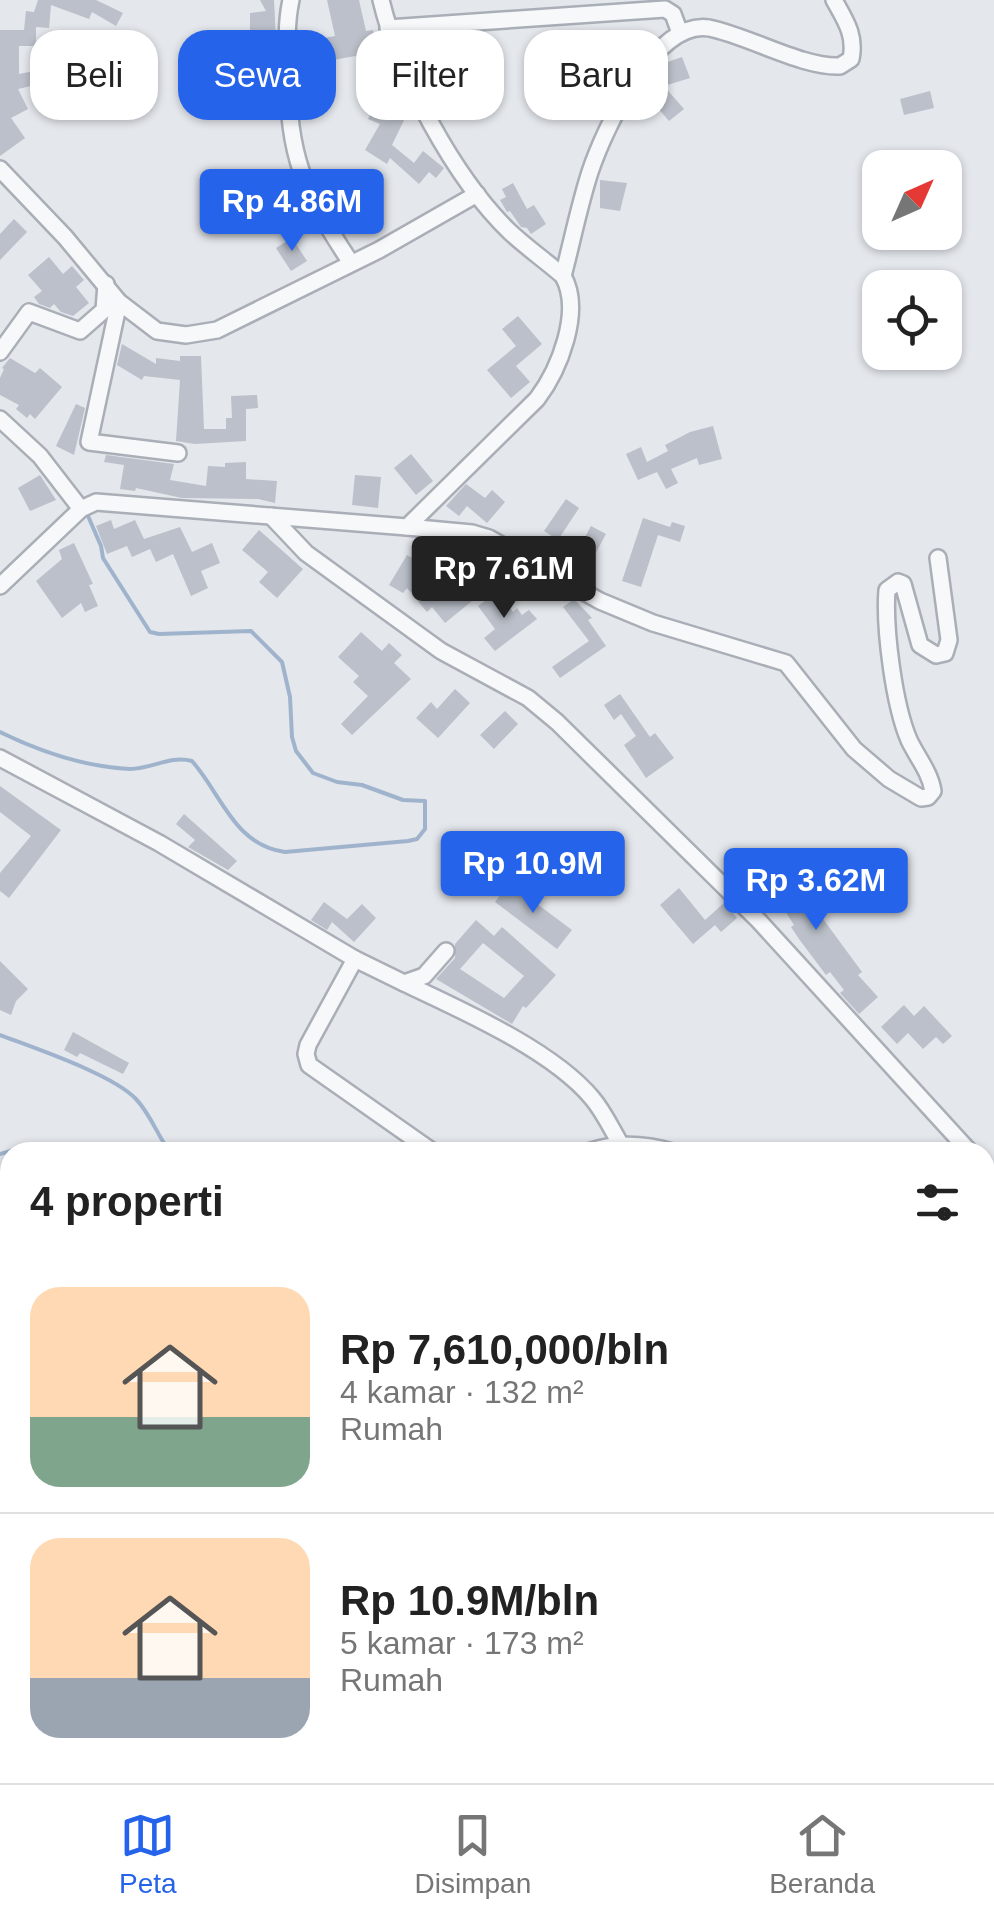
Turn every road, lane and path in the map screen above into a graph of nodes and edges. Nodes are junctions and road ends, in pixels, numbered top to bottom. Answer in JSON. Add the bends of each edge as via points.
{"nodes":[{"id":1,"x":291,"y":0,"type":"edge"},
{"id":2,"x":381,"y":0,"type":"edge"},
{"id":3,"x":834,"y":0,"type":"edge"},
{"id":4,"x":582,"y":7,"type":"edge"},
{"id":5,"x":388,"y":28,"type":"junction"},
{"id":6,"x":680,"y":32,"type":"junction"},
{"id":7,"x":0,"y":169,"type":"edge"},
{"id":8,"x":477,"y":194,"type":"junction"},
{"id":9,"x":351,"y":262,"type":"junction"},
{"id":10,"x":564,"y":276,"type":"junction"},
{"id":11,"x":106,"y":284,"type":"junction"},
{"id":12,"x":120,"y":302,"type":"junction"},
{"id":13,"x":0,"y":352,"type":"edge"},
{"id":14,"x":0,"y":419,"type":"edge"},
{"id":15,"x":178,"y":453,"type":"dead end"},
{"id":16,"x":81,"y":510,"type":"junction"},
{"id":17,"x":272,"y":516,"type":"junction"},
{"id":18,"x":407,"y":527,"type":"junction"},
{"id":19,"x":938,"y":558,"type":"dead end"},
{"id":20,"x":0,"y":586,"type":"edge"},
{"id":21,"x":0,"y":758,"type":"edge"},
{"id":22,"x":446,"y":951,"type":"dead end"},
{"id":23,"x":355,"y":959,"type":"junction"},
{"id":24,"x":404,"y":983,"type":"junction"},
{"id":25,"x":419,"y":1142,"type":"edge"},
{"id":26,"x":619,"y":1142,"type":"edge"},
{"id":27,"x":961,"y":1142,"type":"edge"}],
"edges":[{"from":1,"to":9,"type":"street","via":[[287,94],[298,168],[317,212]]},
{"from":2,"to":5,"type":"street"},
{"from":3,"to":6,"type":"street","via":[[851,30],[853,50],[850,62],[836,67],[706,28]]},
{"from":4,"to":5,"type":"street"},
{"from":4,"to":6,"type":"street","via":[[665,9]]},
{"from":5,"to":8,"type":"street","via":[[418,98]]},
{"from":6,"to":10,"type":"street","via":[[643,70],[599,146]]},
{"from":7,"to":11,"type":"street"},
{"from":8,"to":9,"type":"street"},
{"from":8,"to":10,"type":"street"},
{"from":9,"to":12,"type":"street","via":[[218,330],[165,334]]},
{"from":10,"to":18,"type":"street","via":[[567,328],[549,382]]},
{"from":11,"to":12,"type":"street"},
{"from":11,"to":13,"type":"street","via":[[104,310],[80,332],[29,312]]},
{"from":12,"to":15,"type":"street","via":[[89,442]]},
{"from":14,"to":16,"type":"street","via":[[40,456]]},
{"from":16,"to":17,"type":"street","via":[[104,502]]},
{"from":16,"to":20,"type":"street"},
{"from":17,"to":18,"type":"street"},
{"from":17,"to":27,"type":"street","via":[[306,553],[441,651],[528,698],[557,722],[759,921]]},
{"from":18,"to":19,"type":"street","via":[[489,538],[653,624],[786,664],[854,749],[921,798],[933,790],[908,738],[886,606],[888,590],[903,584],[920,645],[936,656],[945,653]]},
{"from":21,"to":23,"type":"street"},
{"from":22,"to":24,"type":"street","via":[[424,976]]},
{"from":23,"to":24,"type":"street"},
{"from":23,"to":25,"type":"street","via":[[308,1045],[309,1065]]},
{"from":24,"to":26,"type":"street","via":[[529,1047],[592,1098]]}]}
